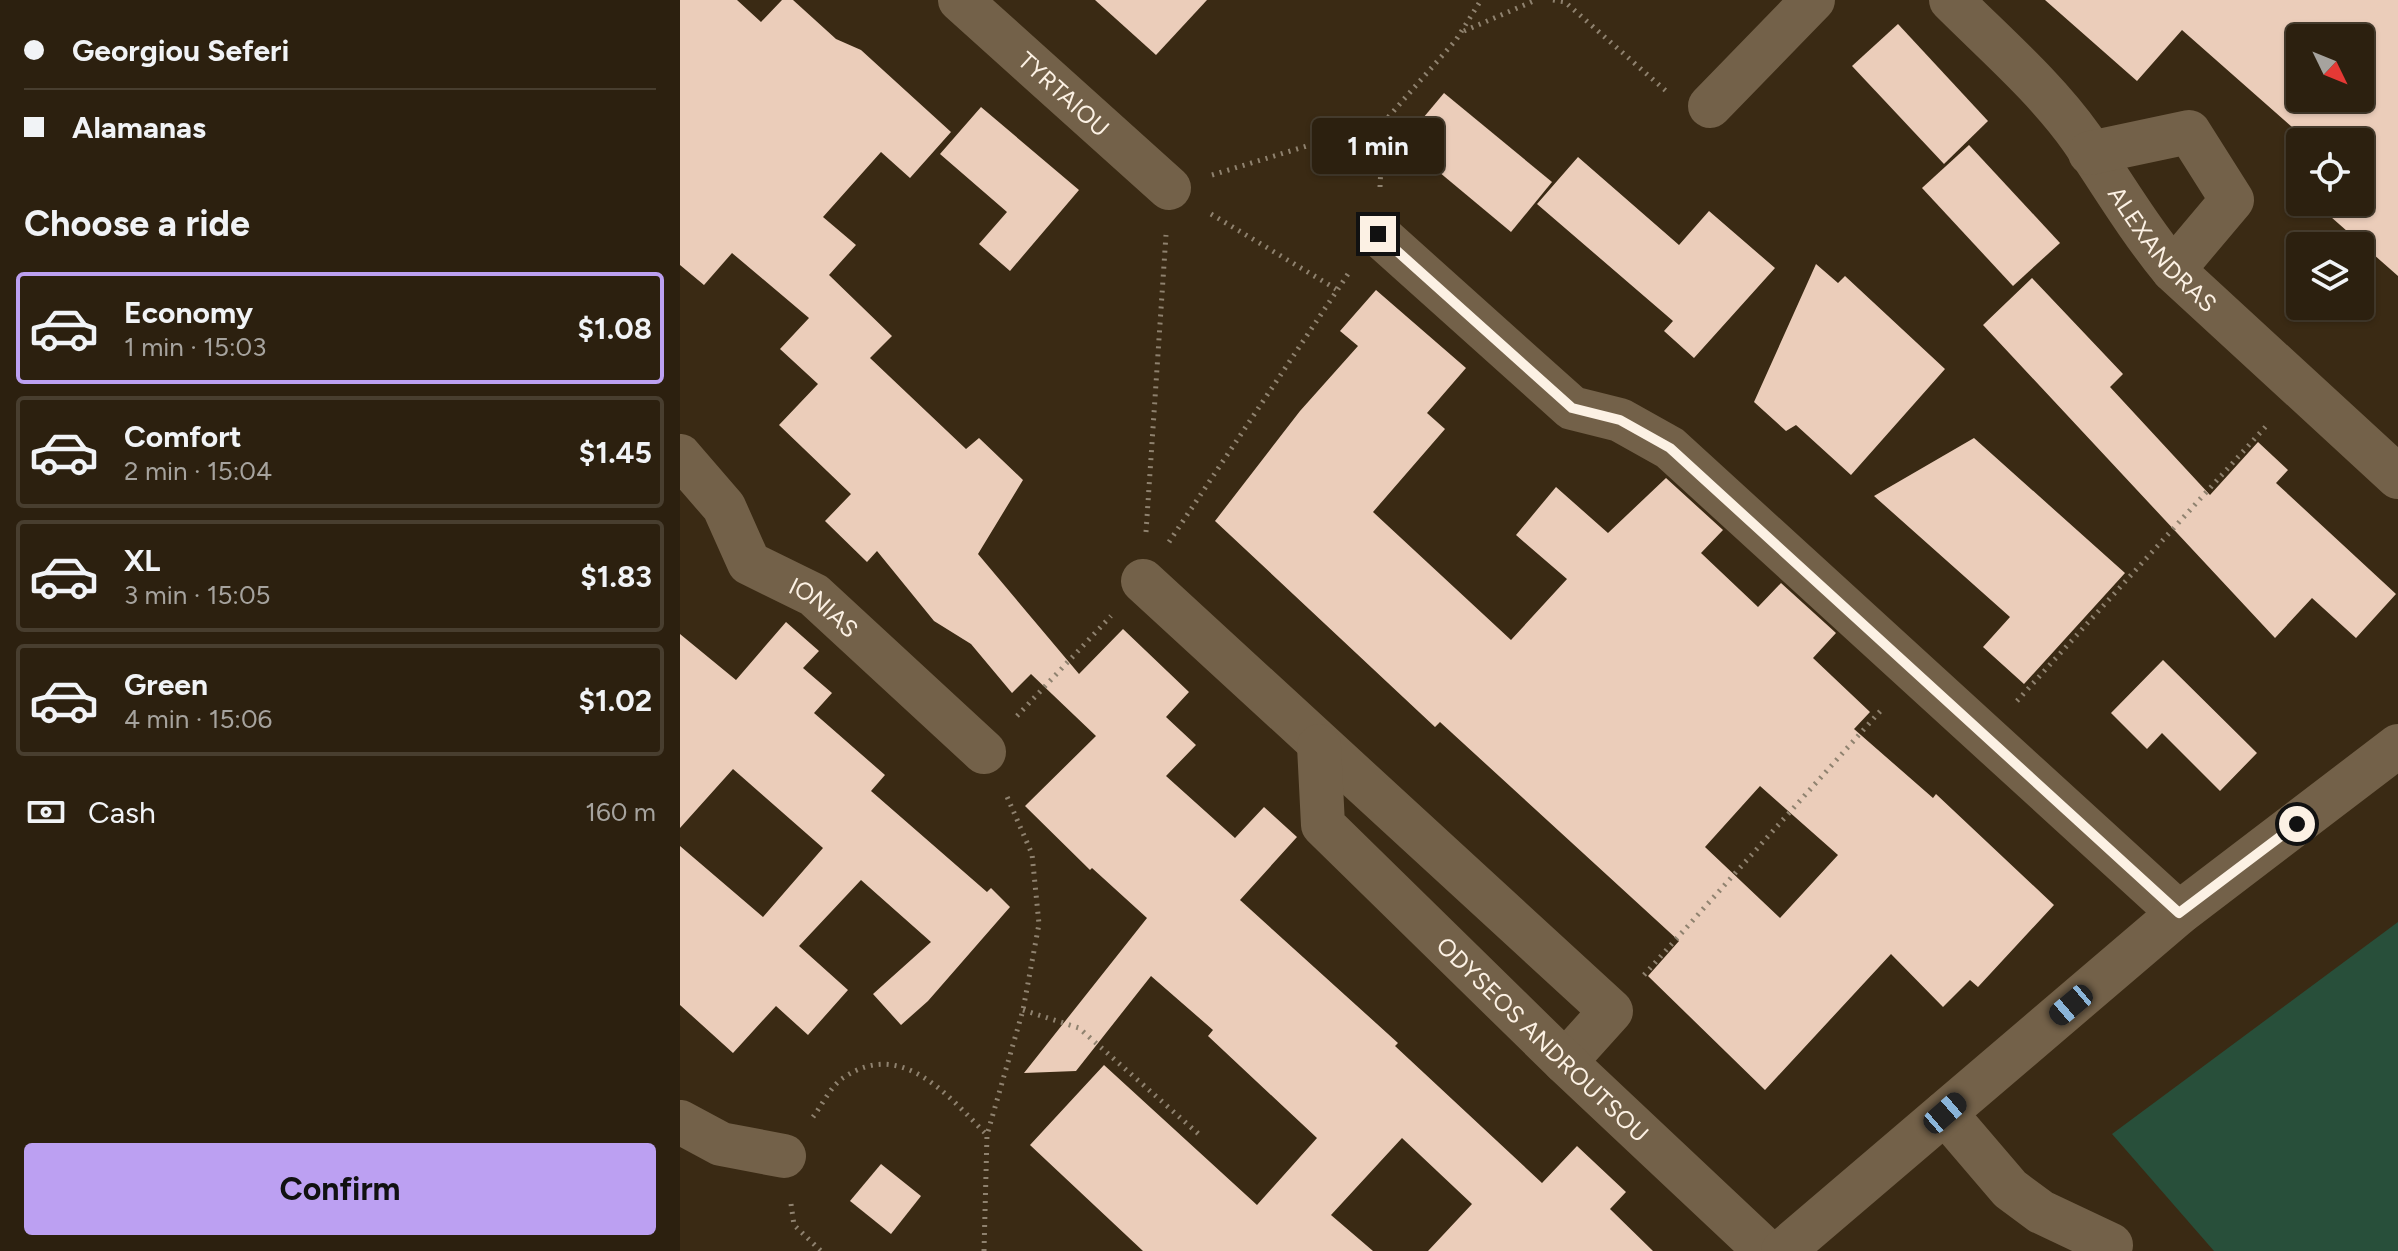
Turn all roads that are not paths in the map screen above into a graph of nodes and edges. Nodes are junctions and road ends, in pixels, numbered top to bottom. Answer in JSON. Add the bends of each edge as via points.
{"nodes":[{"id":1,"x":960,"y":0,"type":"edge"},
{"id":2,"x":1813,"y":0,"type":"edge"},
{"id":3,"x":1951,"y":0,"type":"edge"},
{"id":4,"x":1690,"y":101,"type":"road end"},
{"id":5,"x":2090,"y":153,"type":"junction"},
{"id":6,"x":1169,"y":188,"type":"road end"},
{"id":7,"x":1378,"y":234,"type":"road end"},
{"id":8,"x":2173,"y":270,"type":"junction"},
{"id":9,"x":680,"y":456,"type":"edge"},
{"id":10,"x":2398,"y":477,"type":"edge"},
{"id":11,"x":1143,"y":581,"type":"road end"},
{"id":12,"x":1319,"y":746,"type":"junction"},
{"id":13,"x":2398,"y":746,"type":"edge"},
{"id":14,"x":984,"y":752,"type":"road end"},
{"id":15,"x":2179,"y":913,"type":"junction"},
{"id":16,"x":1565,"y":1062,"type":"junction"},
{"id":17,"x":1945,"y":1113,"type":"junction"},
{"id":18,"x":680,"y":1122,"type":"edge"},
{"id":19,"x":784,"y":1156,"type":"road end"},
{"id":20,"x":2111,"y":1245,"type":"dead end"},
{"id":21,"x":1766,"y":1251,"type":"edge"},
{"id":22,"x":1783,"y":1251,"type":"edge"}],
"edges":[{"from":1,"to":6,"type":"street","name":"TYRTAIOU"},
{"from":2,"to":4,"type":"street"},
{"from":3,"to":5,"type":"street","name":"ALEXANDRAS","via":[[2055,106]]},
{"from":5,"to":8,"type":"street","name":"ALEXANDRAS"},
{"from":5,"to":8,"type":"street","via":[[2189,132],[2232,200]]},
{"from":7,"to":15,"type":"street","via":[[1572,408],[1620,420],[1670,448]]},
{"from":8,"to":10,"type":"street","name":"ALEXANDRAS"},
{"from":9,"to":14,"type":"street","name":"IONIAS","via":[[724,507],[749,563],[814,595]]},
{"from":11,"to":12,"type":"street"},
{"from":12,"to":16,"type":"street","name":"ODYSEOS ANDROUTSOU","via":[[1323,825]]},
{"from":12,"to":16,"type":"street","via":[[1611,1011]]},
{"from":13,"to":15,"type":"street"},
{"from":15,"to":17,"type":"street"},
{"from":16,"to":21,"type":"street","name":"ODYSEOS ANDROUTSOU"},
{"from":17,"to":20,"type":"street","via":[[2010,1189],[2041,1212]]},
{"from":17,"to":22,"type":"street"},
{"from":18,"to":19,"type":"street","via":[[721,1144]]}]}
